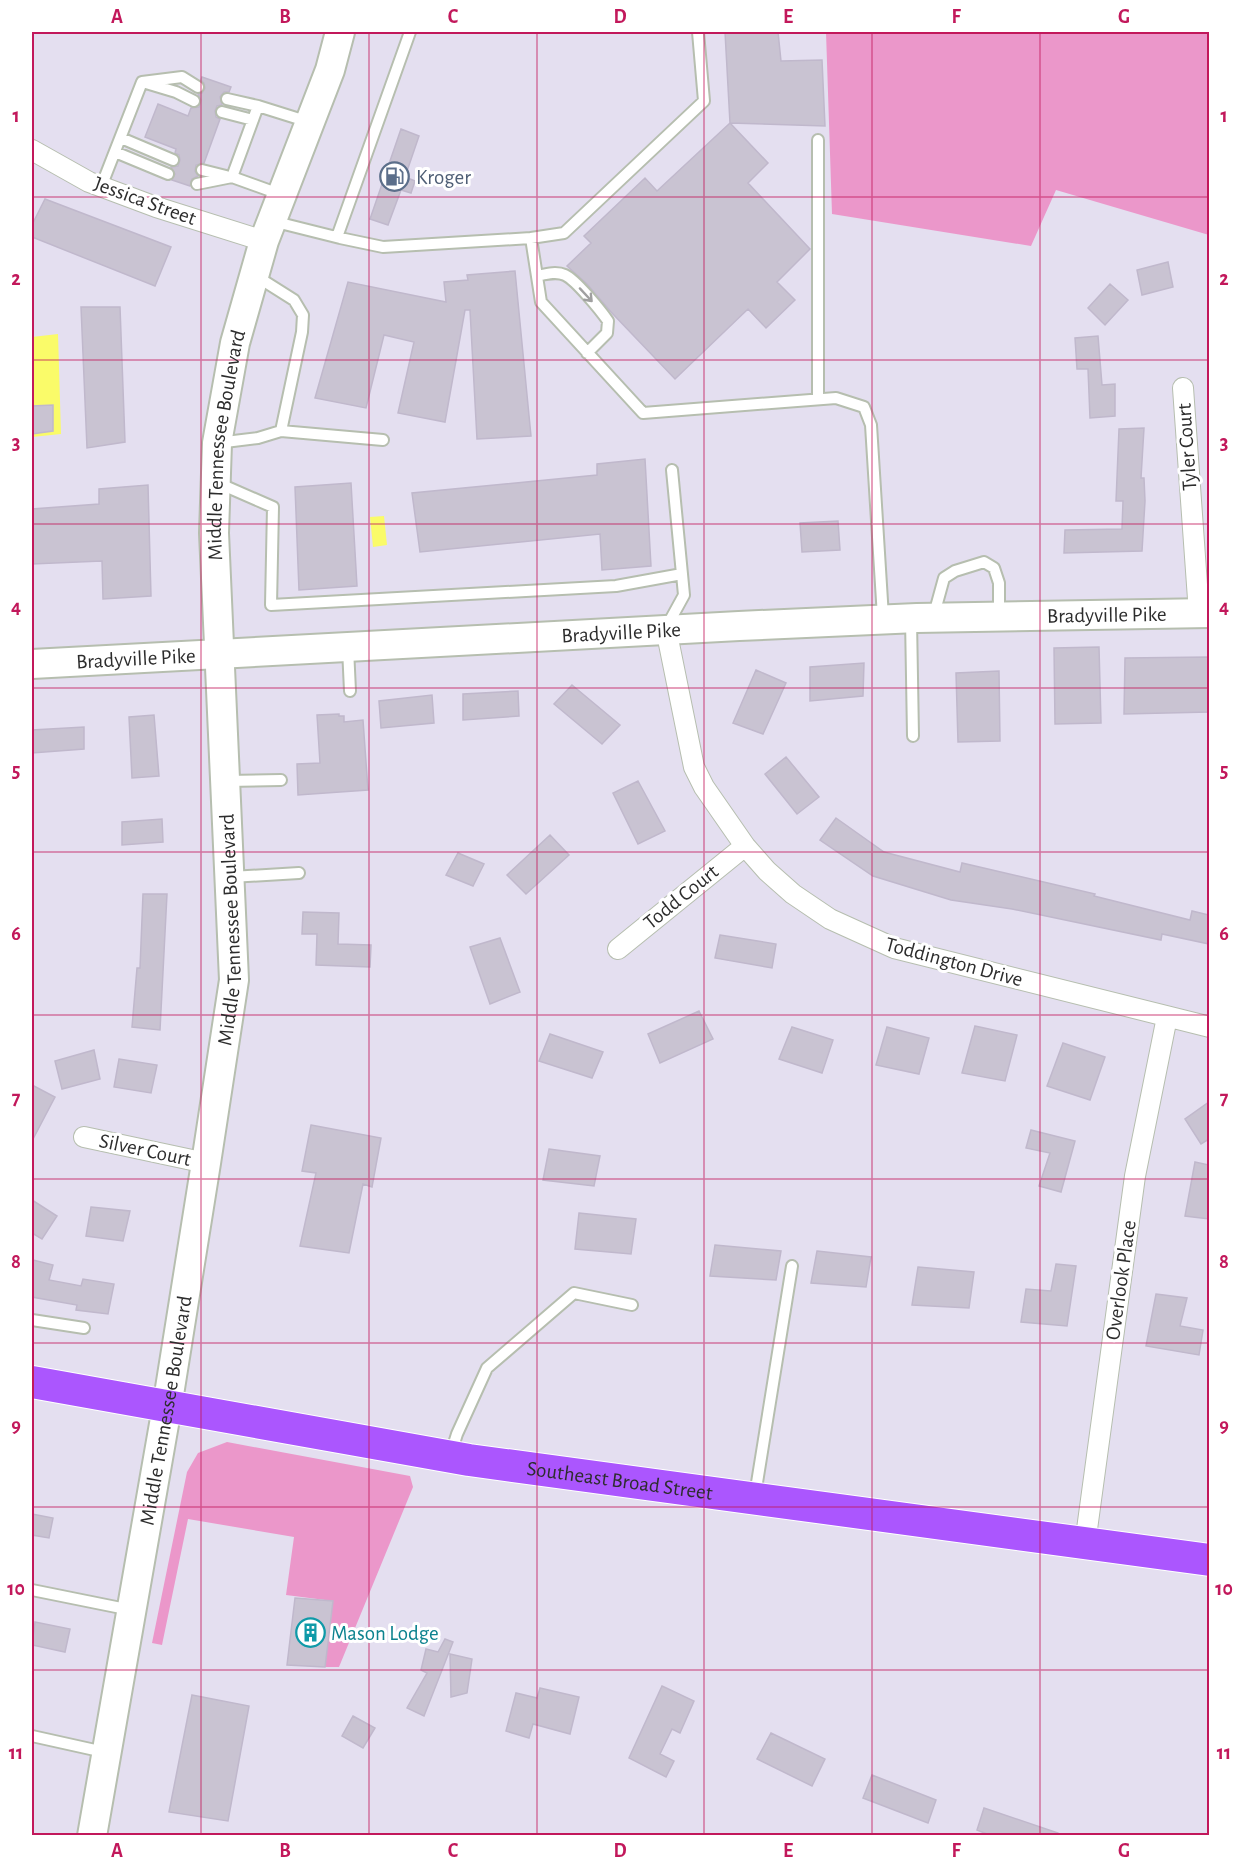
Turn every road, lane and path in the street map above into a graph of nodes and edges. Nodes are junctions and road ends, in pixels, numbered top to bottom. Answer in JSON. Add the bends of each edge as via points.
{"nodes":[{"id":1,"x":340,"y":32,"type":"edge"},
{"id":2,"x":410,"y":32,"type":"edge"},
{"id":3,"x":698,"y":32,"type":"edge"},
{"id":4,"x":142,"y":82,"type":"junction"},
{"id":5,"x":198,"y":87,"type":"dead end"},
{"id":6,"x":227,"y":99,"type":"dead end"},
{"id":7,"x":194,"y":101,"type":"dead end"},
{"id":8,"x":258,"y":106,"type":"junction"},
{"id":9,"x":222,"y":112,"type":"dead end"},
{"id":10,"x":253,"y":120,"type":"junction"},
{"id":11,"x":310,"y":122,"type":"junction"},
{"id":12,"x":121,"y":138,"type":"junction"},
{"id":13,"x":818,"y":140,"type":"dead end"},
{"id":14,"x":32,"y":150,"type":"edge"},
{"id":15,"x":115,"y":153,"type":"junction"},
{"id":16,"x":173,"y":160,"type":"dead end"},
{"id":17,"x":202,"y":170,"type":"dead end"},
{"id":18,"x":168,"y":174,"type":"dead end"},
{"id":19,"x":232,"y":177,"type":"junction"},
{"id":20,"x":197,"y":184,"type":"dead end"},
{"id":21,"x":101,"y":186,"type":"junction"},
{"id":22,"x":273,"y":219,"type":"junction"},
{"id":23,"x":337,"y":237,"type":"junction"},
{"id":24,"x":531,"y":238,"type":"junction"},
{"id":25,"x":255,"y":275,"type":"junction"},
{"id":26,"x":537,"y":276,"type":"junction"},
{"id":27,"x":587,"y":353,"type":"junction"},
{"id":28,"x":1183,"y":388,"type":"dead end"},
{"id":29,"x":818,"y":399,"type":"junction"},
{"id":30,"x":281,"y":431,"type":"junction"},
{"id":31,"x":383,"y":440,"type":"dead end"},
{"id":32,"x":217,"y":443,"type":"junction"},
{"id":33,"x":672,"y":470,"type":"dead end"},
{"id":34,"x":216,"y":481,"type":"junction"},
{"id":35,"x":682,"y":574,"type":"junction"},
{"id":36,"x":1204,"y":613,"type":"edge"},
{"id":37,"x":999,"y":617,"type":"junction"},
{"id":38,"x":922,"y":618,"type":"junction"},
{"id":39,"x":883,"y":620,"type":"junction"},
{"id":40,"x":666,"y":629,"type":"junction"},
{"id":41,"x":348,"y":648,"type":"junction"},
{"id":42,"x":221,"y":655,"type":"junction"},
{"id":43,"x":32,"y":664,"type":"edge"},
{"id":44,"x":350,"y":691,"type":"dead end"},
{"id":45,"x":913,"y":736,"type":"dead end"},
{"id":46,"x":280,"y":780,"type":"dead end"},
{"id":47,"x":226,"y":781,"type":"junction"},
{"id":48,"x":745,"y":846,"type":"junction"},
{"id":49,"x":299,"y":873,"type":"dead end"},
{"id":50,"x":230,"y":877,"type":"junction"},
{"id":51,"x":618,"y":949,"type":"dead end"},
{"id":52,"x":1167,"y":1017,"type":"junction"},
{"id":53,"x":1209,"y":1028,"type":"edge"},
{"id":54,"x":84,"y":1137,"type":"dead end"},
{"id":55,"x":206,"y":1163,"type":"junction"},
{"id":56,"x":792,"y":1266,"type":"dead end"},
{"id":57,"x":632,"y":1305,"type":"dead end"},
{"id":58,"x":32,"y":1320,"type":"edge"},
{"id":59,"x":84,"y":1329,"type":"dead end"},
{"id":60,"x":32,"y":1382,"type":"edge"},
{"id":61,"x":166,"y":1407,"type":"junction"},
{"id":62,"x":450,"y":1457,"type":"junction"},
{"id":63,"x":754,"y":1499,"type":"junction"},
{"id":64,"x":1085,"y":1544,"type":"junction"},
{"id":65,"x":1209,"y":1560,"type":"edge"},
{"id":66,"x":32,"y":1590,"type":"edge"},
{"id":67,"x":132,"y":1610,"type":"junction"},
{"id":68,"x":32,"y":1736,"type":"edge"},
{"id":69,"x":106,"y":1752,"type":"junction"},
{"id":70,"x":92,"y":1836,"type":"edge"}],
"edges":[{"from":1,"to":11,"type":"main road","name":"Middle Tennessee Boulevard"},
{"from":2,"to":23,"type":"lane"},
{"from":3,"to":24,"type":"lane","via":[[704,101],[564,232]]},
{"from":4,"to":5,"type":"lane","via":[[182,77]]},
{"from":4,"to":7,"type":"lane"},
{"from":4,"to":12,"type":"lane"},
{"from":6,"to":8,"type":"lane"},
{"from":8,"to":10,"type":"lane"},
{"from":8,"to":11,"type":"lane"},
{"from":9,"to":10,"type":"lane"},
{"from":10,"to":19,"type":"lane"},
{"from":11,"to":22,"type":"main road","name":"Middle Tennessee Boulevard"},
{"from":12,"to":15,"type":"lane"},
{"from":12,"to":16,"type":"lane"},
{"from":13,"to":29,"type":"lane"},
{"from":14,"to":21,"type":"street","name":"Jessica Street"},
{"from":15,"to":18,"type":"lane"},
{"from":15,"to":21,"type":"lane"},
{"from":17,"to":19,"type":"lane"},
{"from":19,"to":20,"type":"lane"},
{"from":19,"to":22,"type":"lane"},
{"from":21,"to":22,"type":"street","name":"Jessica Street","via":[[156,207]]},
{"from":22,"to":23,"type":"lane"},
{"from":22,"to":25,"type":"main road","name":"Middle Tennessee Boulevard"},
{"from":23,"to":24,"type":"lane","via":[[383,247]]},
{"from":24,"to":26,"type":"lane"},
{"from":25,"to":30,"type":"lane","via":[[294,300],[303,315]]},
{"from":25,"to":32,"type":"main road","name":"Middle Tennessee Boulevard","via":[[230,365]]},
{"from":26,"to":27,"type":"lane","via":[[540,302]]},
{"from":26,"to":27,"type":"lane","one_way":true,"via":[[566,275],[601,310],[608,321],[607,333]]},
{"from":27,"to":29,"type":"lane","via":[[643,413]]},
{"from":28,"to":36,"type":"street","name":"Tyler Court"},
{"from":29,"to":39,"type":"lane","via":[[836,398],[864,408],[871,425]]},
{"from":30,"to":31,"type":"lane"},
{"from":30,"to":32,"type":"lane"},
{"from":32,"to":34,"type":"main road","name":"Middle Tennessee Boulevard"},
{"from":33,"to":35,"type":"lane"},
{"from":34,"to":35,"type":"lane","via":[[273,507],[272,605],[616,586]]},
{"from":34,"to":42,"type":"main road","name":"Middle Tennessee Boulevard","via":[[214,533]]},
{"from":35,"to":40,"type":"lane","via":[[684,595]]},
{"from":36,"to":37,"type":"main road","name":"Bradyville Pike"},
{"from":37,"to":38,"type":"main road","name":"Bradyville Pike"},
{"from":37,"to":38,"type":"lane","via":[[999,583],[994,568],[984,562],[944,578]]},
{"from":38,"to":39,"type":"main road","name":"Bradyville Pike"},
{"from":38,"to":45,"type":"lane"},
{"from":39,"to":40,"type":"main road","name":"Bradyville Pike"},
{"from":40,"to":41,"type":"main road","name":"Bradyville Pike"},
{"from":40,"to":48,"type":"street","name":"Toddington Drive","via":[[694,767]]},
{"from":41,"to":42,"type":"main road","name":"Bradyville Pike"},
{"from":41,"to":44,"type":"lane"},
{"from":42,"to":43,"type":"main road","name":"Bradyville Pike"},
{"from":42,"to":47,"type":"main road","name":"Middle Tennessee Boulevard"},
{"from":46,"to":47,"type":"lane"},
{"from":47,"to":50,"type":"main road","name":"Middle Tennessee Boulevard"},
{"from":48,"to":51,"type":"street","name":"Todd Court"},
{"from":48,"to":52,"type":"street","name":"Toddington Drive","via":[[793,894],[830,919],[894,948]]},
{"from":49,"to":50,"type":"lane"},
{"from":50,"to":55,"type":"main road","name":"Middle Tennessee Boulevard","via":[[234,980]]},
{"from":52,"to":53,"type":"street","name":"Toddington Drive"},
{"from":52,"to":64,"type":"street","name":"Overlook Place","via":[[1135,1176]]},
{"from":54,"to":55,"type":"street","name":"Silver Court"},
{"from":55,"to":61,"type":"main road","name":"Middle Tennessee Boulevard"},
{"from":56,"to":63,"type":"lane"},
{"from":57,"to":62,"type":"lane","via":[[574,1293],[487,1368]]},
{"from":58,"to":59,"type":"lane"},
{"from":60,"to":61,"type":"main road","name":"Southeast Broad Street"},
{"from":61,"to":62,"type":"main road","name":"Southeast Broad Street"},
{"from":61,"to":67,"type":"main road","name":"Middle Tennessee Boulevard"},
{"from":62,"to":63,"type":"main road","name":"Southeast Broad Street"},
{"from":63,"to":64,"type":"main road","name":"Southeast Broad Street"},
{"from":64,"to":65,"type":"main road","name":"Southeast Broad Street"},
{"from":66,"to":67,"type":"lane"},
{"from":67,"to":69,"type":"main road","name":"Middle Tennessee Boulevard"},
{"from":68,"to":69,"type":"lane"},
{"from":69,"to":70,"type":"main road","name":"Middle Tennessee Boulevard"}]}
